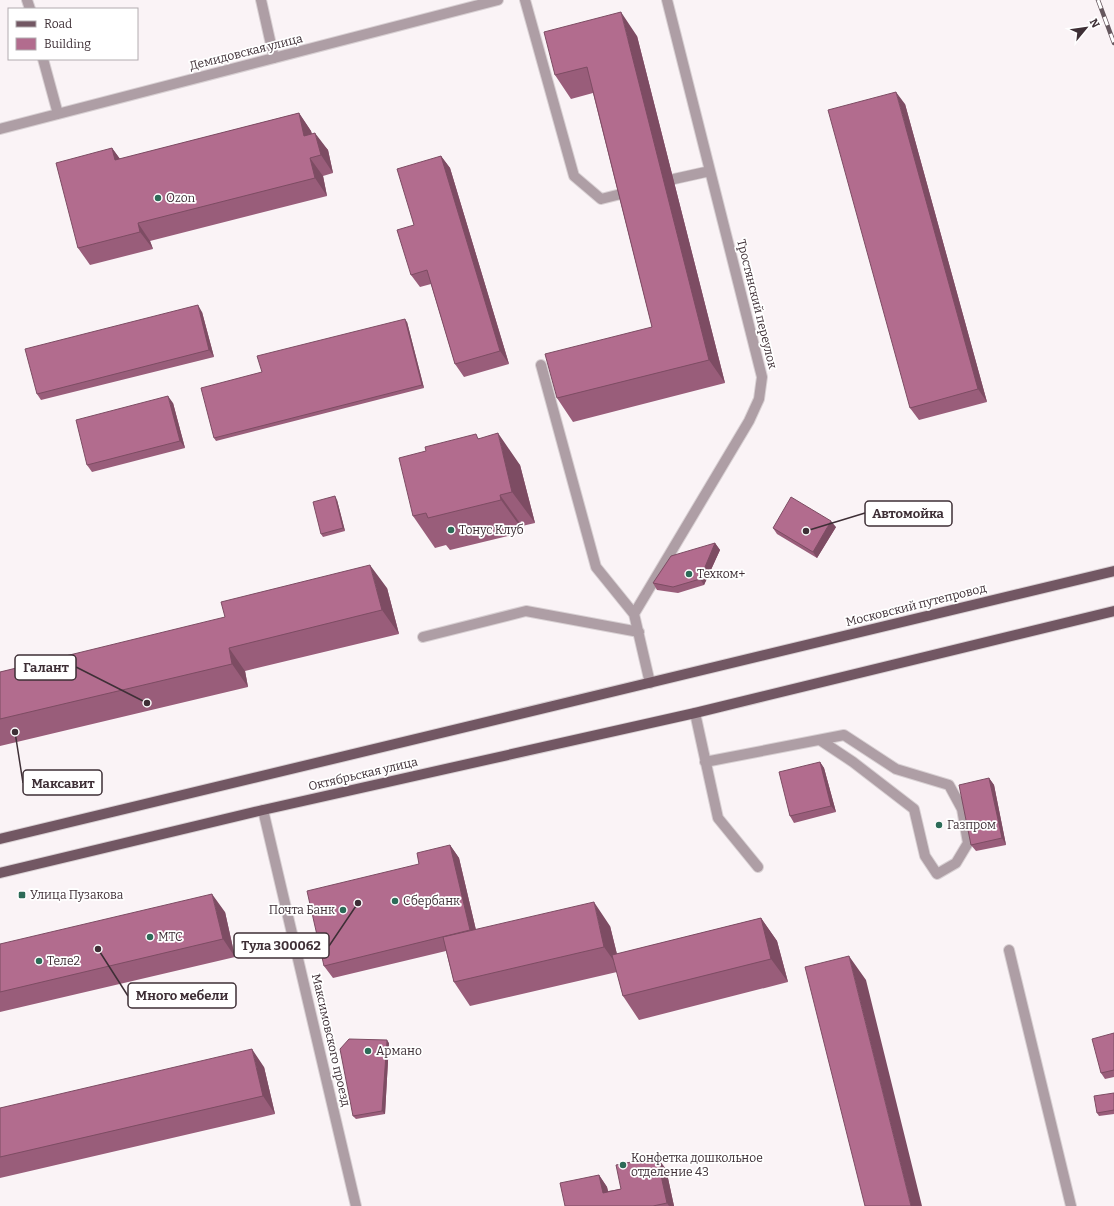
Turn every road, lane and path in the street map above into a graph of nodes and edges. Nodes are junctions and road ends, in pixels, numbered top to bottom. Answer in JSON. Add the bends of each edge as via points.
{"nodes":[{"id":1,"x":261,"y":0,"type":"edge"},
{"id":2,"x":498,"y":0,"type":"edge"},
{"id":3,"x":525,"y":0,"type":"edge"},
{"id":4,"x":667,"y":0,"type":"edge"},
{"id":5,"x":274,"y":58,"type":"junction"},
{"id":6,"x":43,"y":60,"type":"edge"},
{"id":7,"x":58,"y":114,"type":"junction"},
{"id":8,"x":0,"y":129,"type":"edge"},
{"id":9,"x":710,"y":171,"type":"junction"},
{"id":10,"x":674,"y":179,"type":"dead end"},
{"id":11,"x":629,"y":192,"type":"edge"},
{"id":12,"x":541,"y":364,"type":"dead end"},
{"id":13,"x":1114,"y":571,"type":"edge"},
{"id":14,"x":1114,"y":611,"type":"edge"},
{"id":15,"x":634,"y":614,"type":"junction"},
{"id":16,"x":639,"y":632,"type":"junction"},
{"id":17,"x":423,"y":638,"type":"dead end"},
{"id":18,"x":724,"y":665,"type":"joint"},
{"id":19,"x":650,"y":683,"type":"junction"},
{"id":20,"x":694,"y":713,"type":"junction"},
{"id":21,"x":820,"y":740,"type":"junction"},
{"id":22,"x":705,"y":762,"type":"junction"},
{"id":23,"x":263,"y":810,"type":"junction"},
{"id":24,"x":0,"y":838,"type":"edge"},
{"id":25,"x":758,"y":867,"type":"dead end"},
{"id":26,"x":0,"y":873,"type":"edge"},
{"id":27,"x":1010,"y":950,"type":"dead end"},
{"id":28,"x":356,"y":1206,"type":"edge"},
{"id":29,"x":1071,"y":1206,"type":"edge"}],
"edges":[{"from":1,"to":5,"type":"street"},
{"from":2,"to":5,"type":"street","name":"Демидовская улица"},
{"from":3,"to":11,"type":"street","via":[[574,176],[602,199]]},
{"from":4,"to":9,"type":"street","name":"Тростянский переулок"},
{"from":5,"to":7,"type":"street","name":"Демидовская улица"},
{"from":6,"to":7,"type":"street"},
{"from":7,"to":8,"type":"street","name":"Демидовская улица"},
{"from":9,"to":10,"type":"street"},
{"from":9,"to":15,"type":"street","name":"Тростянский переулок","via":[[762,377],[759,399],[749,421]]},
{"from":12,"to":15,"type":"street","via":[[596,567]]},
{"from":13,"to":18,"type":"main road","name":"Московский путепровод"},
{"from":14,"to":20,"type":"main road","name":"Октябрьская улица"},
{"from":15,"to":16,"type":"street"},
{"from":16,"to":17,"type":"street","via":[[526,611]]},
{"from":16,"to":19,"type":"street"},
{"from":18,"to":19,"type":"main road","name":"Октябрьская улица"},
{"from":19,"to":24,"type":"main road","name":"Октябрьская улица"},
{"from":20,"to":22,"type":"street"},
{"from":20,"to":23,"type":"main road","name":"Октябрьская улица"},
{"from":21,"to":21,"type":"street","via":[[914,809],[926,856],[937,874],[956,863],[968,843],[962,810],[949,785],[896,769],[844,735]]},
{"from":21,"to":22,"type":"street"},
{"from":22,"to":25,"type":"street","via":[[718,818]]},
{"from":23,"to":26,"type":"main road","name":"Октябрьская улица"},
{"from":23,"to":28,"type":"street","name":"Максимовского проезд"},
{"from":27,"to":29,"type":"street"}]}
